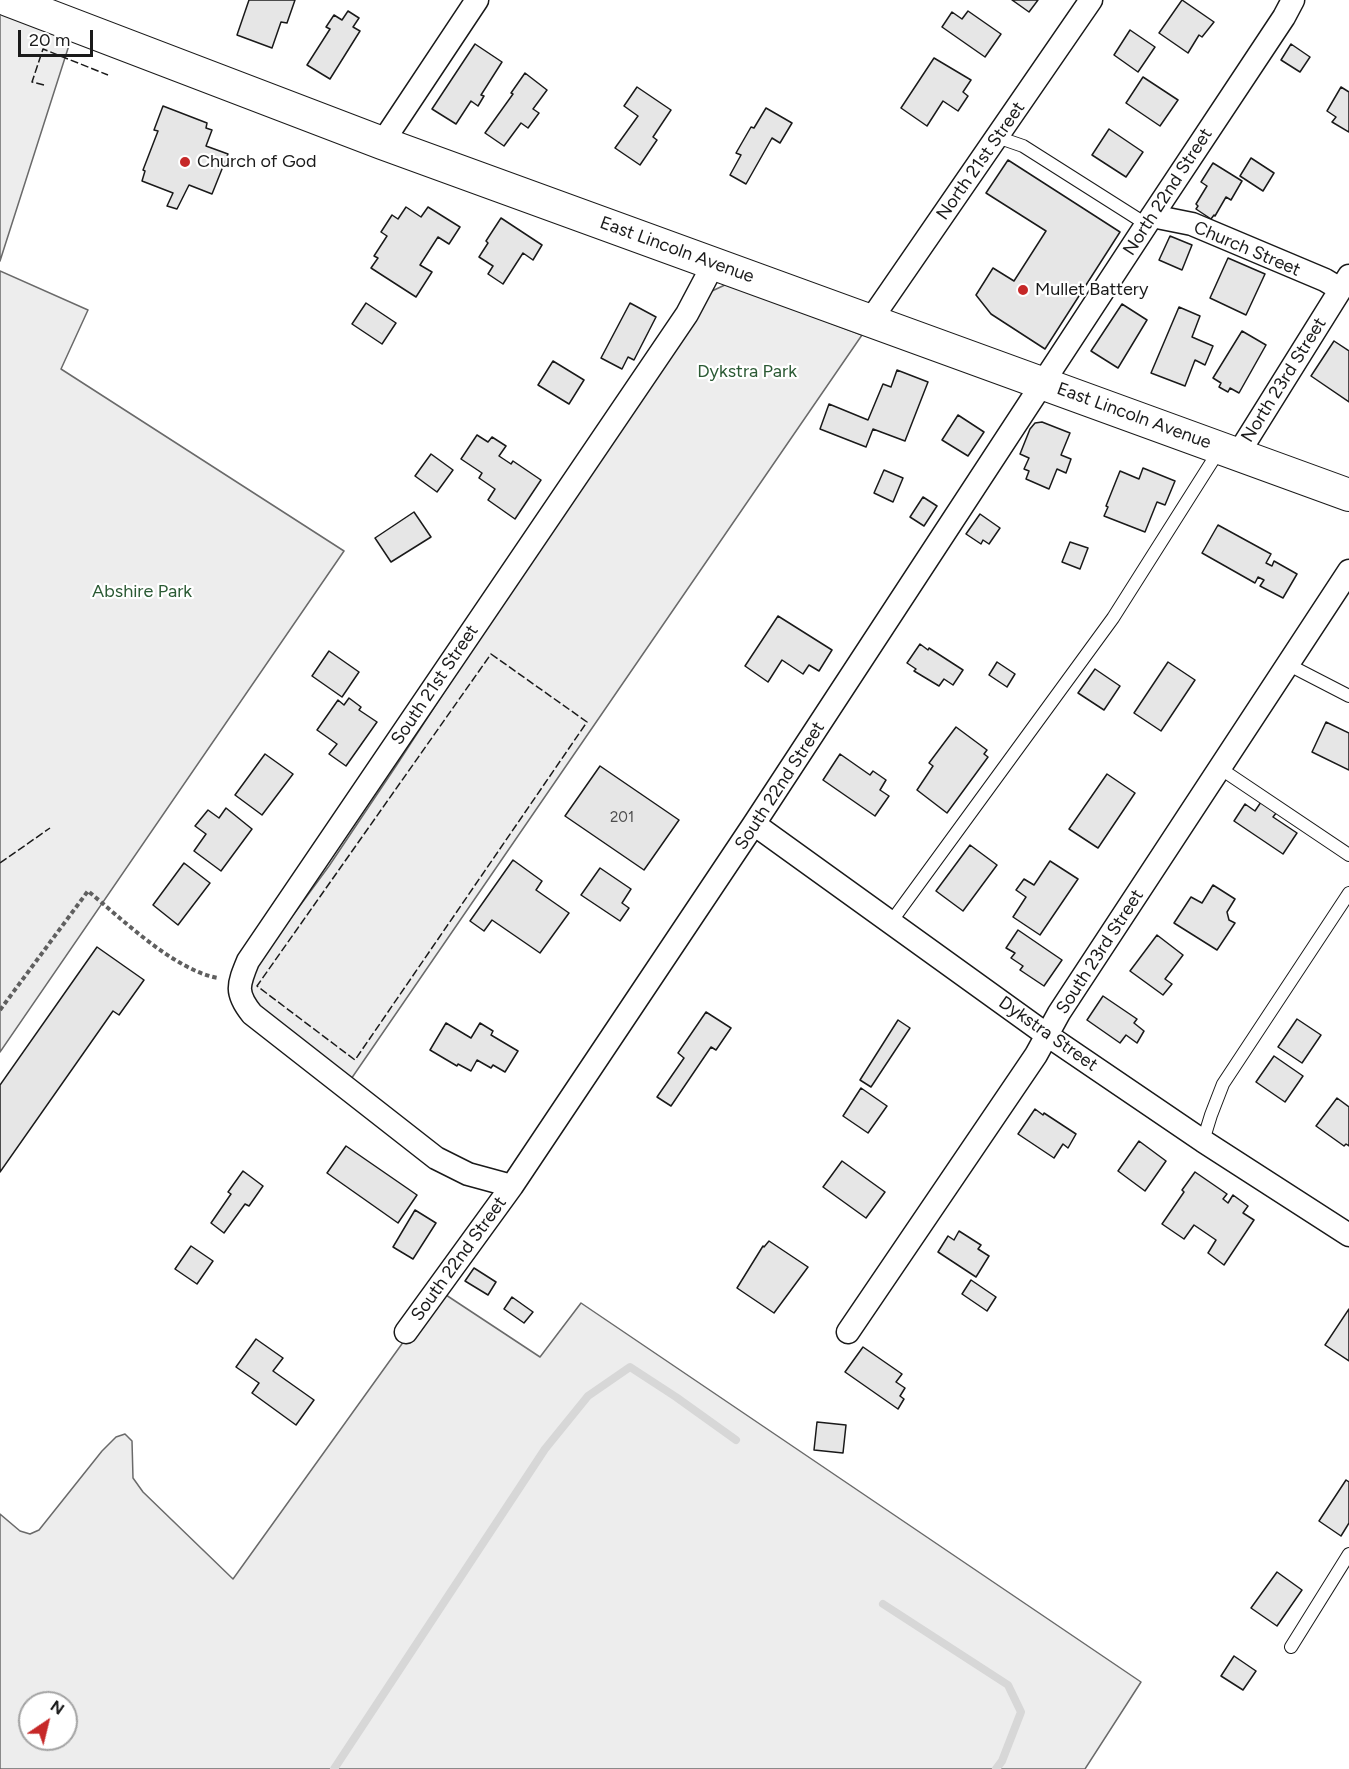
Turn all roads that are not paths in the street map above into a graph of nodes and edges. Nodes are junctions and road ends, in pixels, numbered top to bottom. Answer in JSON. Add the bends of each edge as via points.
{"nodes":[{"id":1,"x":8,"y":0,"type":"edge"},
{"id":2,"x":477,"y":0,"type":"edge"},
{"id":3,"x":1092,"y":0,"type":"edge"},
{"id":4,"x":1293,"y":0,"type":"edge"},
{"id":5,"x":997,"y":137,"type":"junction"},
{"id":6,"x":382,"y":143,"type":"junction"},
{"id":7,"x":1149,"y":220,"type":"junction"},
{"id":8,"x":714,"y":263,"type":"junction"},
{"id":9,"x":1345,"y":283,"type":"edge"},
{"id":10,"x":870,"y":321,"type":"junction"},
{"id":11,"x":1044,"y":383,"type":"junction"},
{"id":12,"x":1229,"y":451,"type":"junction"},
{"id":13,"x":1349,"y":495,"type":"edge"},
{"id":14,"x":1349,"y":571,"type":"edge"},
{"id":15,"x":1289,"y":665,"type":"junction"},
{"id":16,"x":1349,"y":696,"type":"edge"},
{"id":17,"x":1221,"y":769,"type":"junction"},
{"id":18,"x":754,"y":825,"type":"junction"},
{"id":19,"x":1349,"y":855,"type":"edge"},
{"id":20,"x":1349,"y":893,"type":"edge"},
{"id":21,"x":891,"y":922,"type":"junction"},
{"id":22,"x":1047,"y":1035,"type":"junction"},
{"id":23,"x":342,"y":1085,"type":"joint"},
{"id":24,"x":1203,"y":1141,"type":"junction"},
{"id":25,"x":512,"y":1186,"type":"junction"},
{"id":26,"x":1347,"y":1229,"type":"edge"},
{"id":27,"x":406,"y":1332,"type":"dead end"},
{"id":28,"x":849,"y":1332,"type":"dead end"},
{"id":29,"x":1349,"y":1554,"type":"edge"},
{"id":30,"x":1291,"y":1647,"type":"dead end"}],
"edges":[{"from":1,"to":6,"type":"main road","name":"East Lincoln Avenue"},
{"from":2,"to":6,"type":"street"},
{"from":3,"to":5,"type":"street","name":"North 21st Street"},
{"from":4,"to":7,"type":"street","name":"North 22nd Street"},
{"from":5,"to":7,"type":"lane","via":[[1023,146]]},
{"from":5,"to":10,"type":"street","name":"North 21st Street"},
{"from":6,"to":8,"type":"main road","name":"East Lincoln Avenue"},
{"from":7,"to":9,"type":"street","name":"Church Street","via":[[1192,224],[1324,280]]},
{"from":7,"to":11,"type":"street","name":"North 22nd Street"},
{"from":8,"to":10,"type":"main road","name":"East Lincoln Avenue"},
{"from":8,"to":23,"type":"street","name":"South 21st Street","via":[[687,314],[248,961],[240,979],[241,1001]]},
{"from":9,"to":12,"type":"street","name":"North 23rd Street"},
{"from":10,"to":11,"type":"main road","name":"East Lincoln Avenue"},
{"from":11,"to":12,"type":"main road","name":"East Lincoln Avenue"},
{"from":11,"to":18,"type":"street","name":"South 22nd Street"},
{"from":12,"to":13,"type":"main road","name":"East Lincoln Avenue"},
{"from":12,"to":21,"type":"lane","via":[[1113,618]]},
{"from":14,"to":15,"type":"street","name":"South 23rd Street"},
{"from":15,"to":16,"type":"lane"},
{"from":15,"to":17,"type":"street","name":"South 23rd Street"},
{"from":17,"to":19,"type":"lane"},
{"from":17,"to":22,"type":"street","name":"South 23rd Street"},
{"from":18,"to":21,"type":"street","name":"Dykstra Street"},
{"from":18,"to":25,"type":"street","name":"South 22nd Street"},
{"from":20,"to":24,"type":"lane","via":[[1223,1084]]},
{"from":21,"to":22,"type":"street","name":"Dykstra Street"},
{"from":22,"to":24,"type":"street","name":"Dykstra Street"},
{"from":22,"to":28,"type":"street","name":"South 23rd Street"},
{"from":23,"to":25,"type":"street","name":"South 22nd Street","via":[[436,1158],[468,1174]]},
{"from":24,"to":26,"type":"street","name":"Dykstra Street"},
{"from":25,"to":27,"type":"street","name":"South 22nd Street"},
{"from":29,"to":30,"type":"lane"}]}
